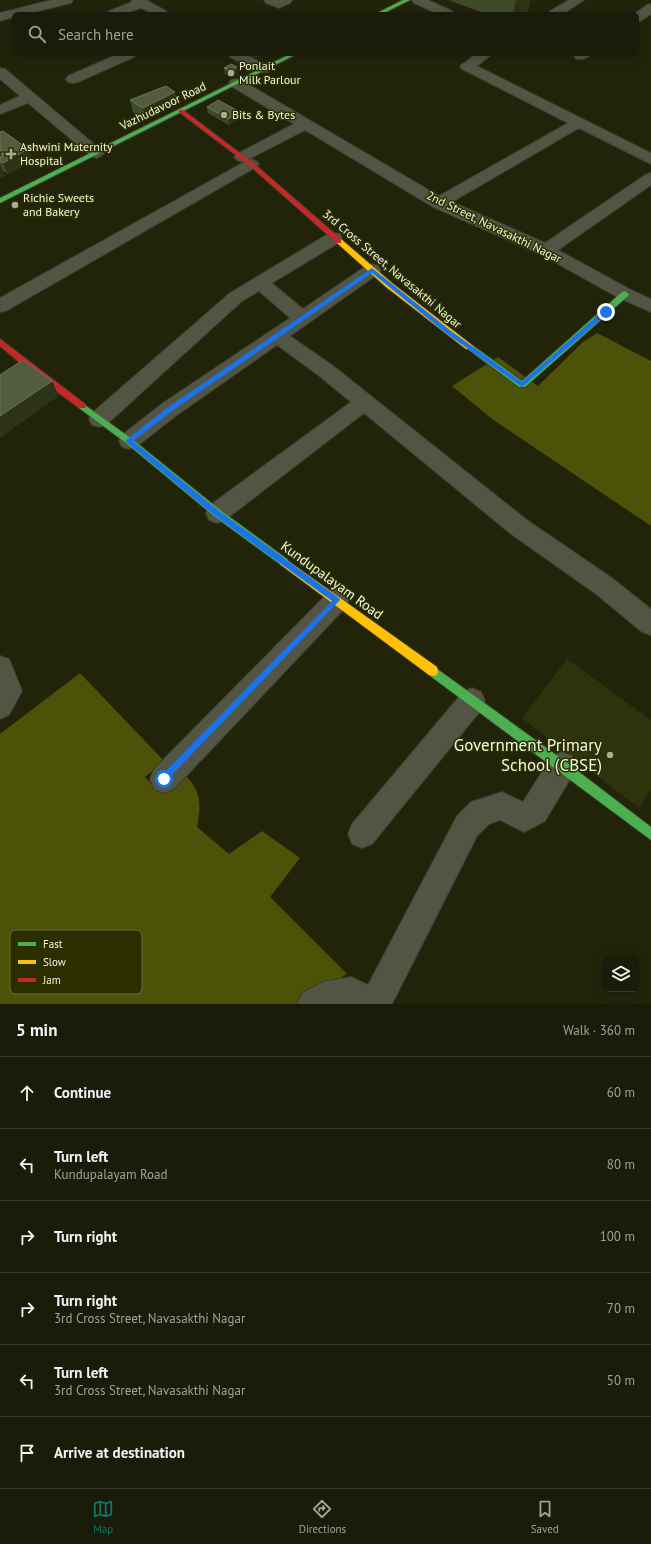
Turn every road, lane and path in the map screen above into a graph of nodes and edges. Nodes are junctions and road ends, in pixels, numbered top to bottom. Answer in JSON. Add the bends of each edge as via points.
{"nodes":[{"id":1,"x":67,"y":0,"type":"edge"},
{"id":2,"x":270,"y":0,"type":"edge"},
{"id":3,"x":286,"y":0,"type":"edge"},
{"id":4,"x":408,"y":0,"type":"edge"},
{"id":5,"x":418,"y":0,"type":"edge"},
{"id":6,"x":578,"y":0,"type":"edge"},
{"id":7,"x":139,"y":1,"type":"edge"},
{"id":8,"x":651,"y":8,"type":"edge"},
{"id":9,"x":20,"y":12,"type":"edge"},
{"id":10,"x":117,"y":12,"type":"edge"},
{"id":11,"x":158,"y":12,"type":"edge"},
{"id":12,"x":382,"y":12,"type":"edge"},
{"id":13,"x":444,"y":12,"type":"edge"},
{"id":14,"x":557,"y":12,"type":"edge"},
{"id":15,"x":12,"y":14,"type":"edge"},
{"id":16,"x":0,"y":17,"type":"edge"},
{"id":17,"x":639,"y":17,"type":"edge"},
{"id":18,"x":125,"y":56,"type":"edge"},
{"id":19,"x":239,"y":56,"type":"edge"},
{"id":20,"x":290,"y":56,"type":"edge"},
{"id":21,"x":482,"y":56,"type":"edge"},
{"id":22,"x":262,"y":69,"type":"junction"},
{"id":23,"x":0,"y":72,"type":"edge"},
{"id":24,"x":73,"y":79,"type":"dead end"},
{"id":25,"x":236,"y":83,"type":"junction"},
{"id":26,"x":30,"y":97,"type":"junction"},
{"id":27,"x":0,"y":110,"type":"edge"},
{"id":28,"x":181,"y":111,"type":"junction"},
{"id":29,"x":578,"y":123,"type":"junction"},
{"id":30,"x":306,"y":124,"type":"junction"},
{"id":31,"x":96,"y":153,"type":"junction"},
{"id":32,"x":651,"y":159,"type":"edge"},
{"id":33,"x":247,"y":161,"type":"junction"},
{"id":34,"x":651,"y":178,"type":"edge"},
{"id":35,"x":0,"y":201,"type":"edge"},
{"id":36,"x":439,"y":203,"type":"junction"},
{"id":37,"x":334,"y":238,"type":"junction"},
{"id":38,"x":546,"y":250,"type":"junction"},
{"id":39,"x":372,"y":270,"type":"junction"},
{"id":40,"x":260,"y":282,"type":"junction"},
{"id":41,"x":625,"y":294,"type":"junction"},
{"id":42,"x":0,"y":306,"type":"edge"},
{"id":43,"x":651,"y":306,"type":"edge"},
{"id":44,"x":302,"y":318,"type":"junction"},
{"id":45,"x":276,"y":335,"type":"junction"},
{"id":46,"x":0,"y":342,"type":"edge"},
{"id":47,"x":35,"y":371,"type":"junction"},
{"id":48,"x":14,"y":377,"type":"edge"},
{"id":49,"x":364,"y":402,"type":"junction"},
{"id":50,"x":99,"y":419,"type":"junction"},
{"id":51,"x":128,"y":441,"type":"junction"},
{"id":52,"x":217,"y":513,"type":"junction"},
{"id":53,"x":337,"y":600,"type":"junction"},
{"id":54,"x":651,"y":624,"type":"edge"},
{"id":55,"x":0,"y":668,"type":"edge"},
{"id":56,"x":472,"y":701,"type":"junction"},
{"id":57,"x":0,"y":706,"type":"edge"},
{"id":58,"x":562,"y":766,"type":"junction"},
{"id":59,"x":164,"y":779,"type":"dead end"},
{"id":60,"x":362,"y":834,"type":"dead end"},
{"id":61,"x":651,"y":834,"type":"edge"},
{"id":62,"x":313,"y":1004,"type":"edge"},
{"id":63,"x":372,"y":1004,"type":"edge"},
{"id":64,"x":376,"y":1004,"type":"edge"}],
"edges":[{"from":1,"to":9,"type":"street"},
{"from":2,"to":3,"type":"street","via":[[279,4]]},
{"from":4,"to":12,"type":"street"},
{"from":5,"to":13,"type":"street"},
{"from":6,"to":14,"type":"street"},
{"from":7,"to":10,"type":"street"},
{"from":7,"to":11,"type":"street"},
{"from":8,"to":17,"type":"street"},
{"from":15,"to":16,"type":"street"},
{"from":18,"to":24,"type":"street"},
{"from":19,"to":22,"type":"street"},
{"from":20,"to":22,"type":"street","name":"Vazhudavoor Road"},
{"from":21,"to":29,"type":"street","via":[[467,66]]},
{"from":22,"to":25,"type":"street","name":"Vazhudavoor Road"},
{"from":23,"to":26,"type":"street"},
{"from":25,"to":28,"type":"street","name":"Vazhudavoor Road"},
{"from":25,"to":30,"type":"street","name":"2nd Street, Navasakthi Nagar"},
{"from":26,"to":27,"type":"street"},
{"from":26,"to":31,"type":"street"},
{"from":28,"to":31,"type":"street","name":"Vazhudavoor Road"},
{"from":28,"to":33,"type":"street","name":"3rd Cross Street, Navasakthi Nagar"},
{"from":29,"to":32,"type":"street"},
{"from":29,"to":36,"type":"street"},
{"from":30,"to":33,"type":"street"},
{"from":30,"to":36,"type":"street","name":"2nd Street, Navasakthi Nagar"},
{"from":31,"to":35,"type":"street","name":"Vazhudavoor Road"},
{"from":33,"to":37,"type":"street","name":"3rd Cross Street, Navasakthi Nagar"},
{"from":33,"to":42,"type":"street"},
{"from":34,"to":38,"type":"street"},
{"from":36,"to":38,"type":"street","name":"2nd Street, Navasakthi Nagar"},
{"from":37,"to":39,"type":"street","name":"3rd Cross Street, Navasakthi Nagar"},
{"from":37,"to":40,"type":"street"},
{"from":38,"to":41,"type":"street","name":"2nd Street, Navasakthi Nagar"},
{"from":39,"to":41,"type":"street","name":"3rd Cross Street, Navasakthi Nagar","via":[[449,333],[522,385]]},
{"from":39,"to":44,"type":"street"},
{"from":40,"to":44,"type":"street"},
{"from":40,"to":50,"type":"street","via":[[236,297]]},
{"from":41,"to":43,"type":"street","name":"2nd Street, Navasakthi Nagar"},
{"from":44,"to":45,"type":"street"},
{"from":45,"to":49,"type":"street"},
{"from":45,"to":51,"type":"street"},
{"from":46,"to":47,"type":"street","name":"Kundupalayam Road"},
{"from":47,"to":48,"type":"street"},
{"from":47,"to":50,"type":"street","name":"Kundupalayam Road"},
{"from":49,"to":52,"type":"street"},
{"from":49,"to":54,"type":"street","via":[[520,527],[604,586]]},
{"from":50,"to":51,"type":"street","name":"Kundupalayam Road"},
{"from":51,"to":52,"type":"street","name":"Kundupalayam Road"},
{"from":52,"to":53,"type":"street","name":"Kundupalayam Road"},
{"from":53,"to":56,"type":"street","name":"Kundupalayam Road"},
{"from":53,"to":59,"type":"street"},
{"from":55,"to":57,"type":"street","via":[[9,691]]},
{"from":56,"to":58,"type":"street","name":"Kundupalayam Road"},
{"from":56,"to":60,"type":"street"},
{"from":58,"to":61,"type":"street","name":"Kundupalayam Road"},
{"from":58,"to":64,"type":"street","via":[[535,811],[524,818],[502,806],[481,812],[467,826]]},
{"from":62,"to":63,"type":"street","via":[[323,998],[351,993]]}]}
